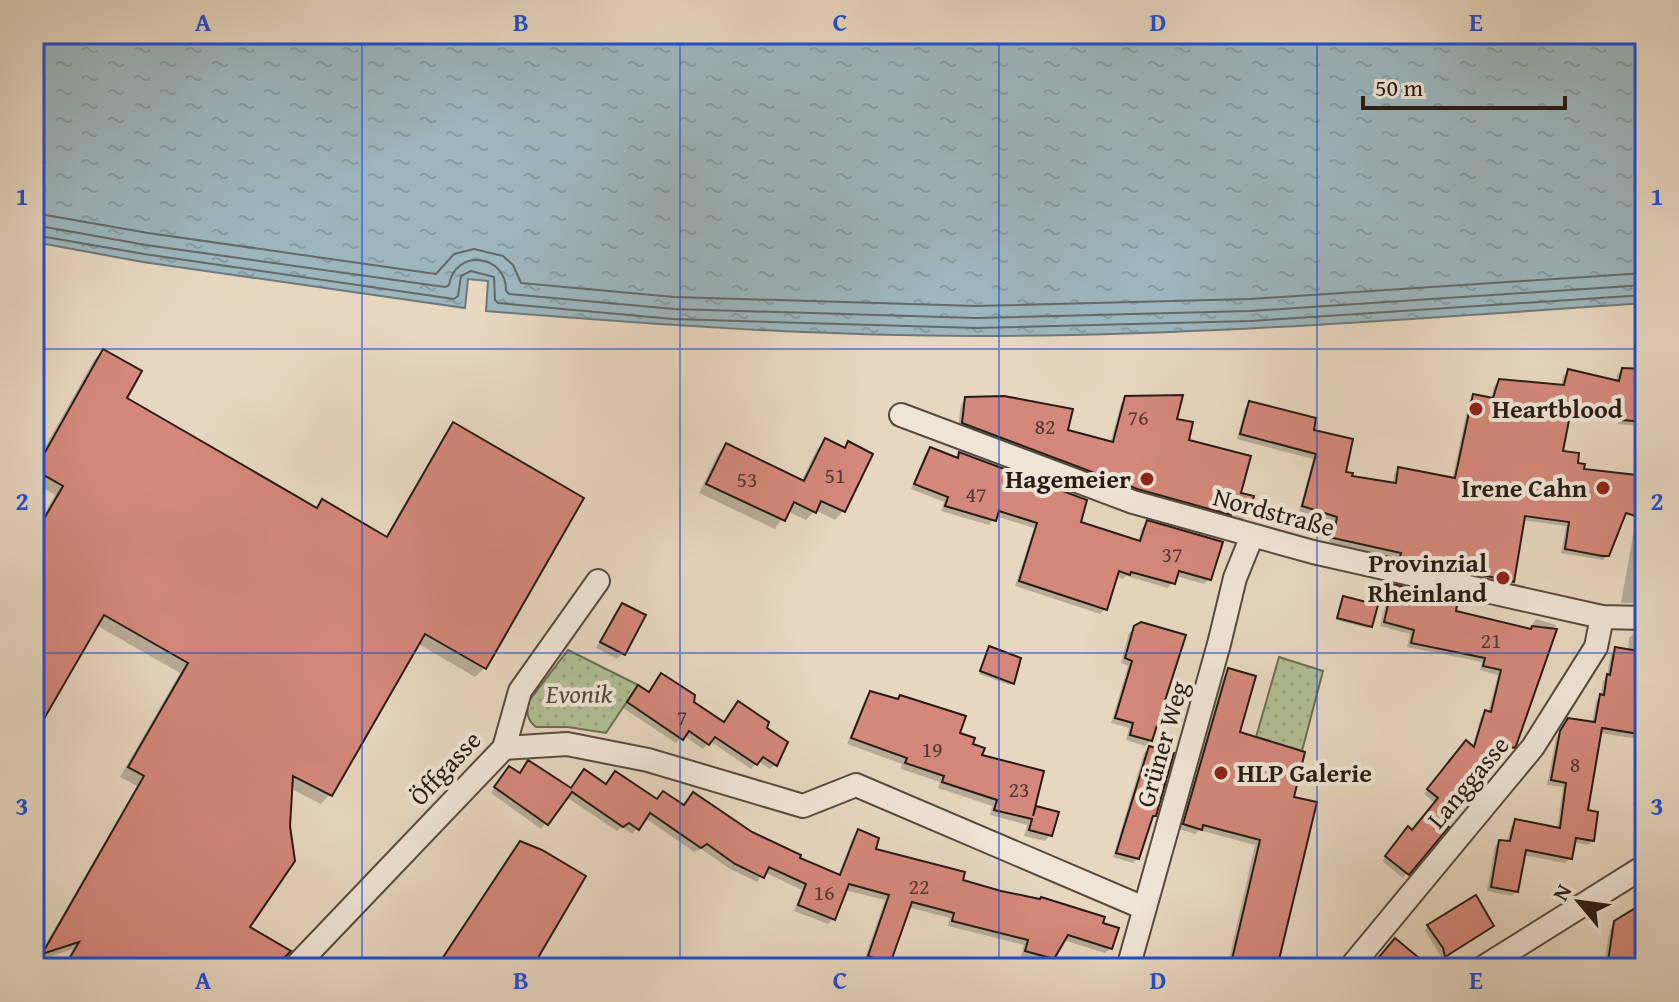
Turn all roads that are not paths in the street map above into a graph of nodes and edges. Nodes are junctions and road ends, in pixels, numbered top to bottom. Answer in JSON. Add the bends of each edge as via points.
{"nodes":[{"id":1,"x":901,"y":415,"type":"dead end"},
{"id":2,"x":1252,"y":536,"type":"junction"},
{"id":3,"x":598,"y":581,"type":"dead end"},
{"id":4,"x":1602,"y":617,"type":"junction"},
{"id":5,"x":1645,"y":618,"type":"edge"},
{"id":6,"x":504,"y":748,"type":"junction"},
{"id":7,"x":1645,"y":866,"type":"edge"},
{"id":8,"x":1144,"y":908,"type":"junction"},
{"id":9,"x":294,"y":968,"type":"edge"},
{"id":10,"x":1128,"y":968,"type":"edge"},
{"id":11,"x":1350,"y":968,"type":"edge"},
{"id":12,"x":1482,"y":968,"type":"edge"}],
"edges":[{"from":1,"to":2,"type":"street","name":"Nordstraße","via":[[1133,502]]},
{"from":2,"to":4,"type":"street","name":"Nordstraße"},
{"from":2,"to":8,"type":"street","name":"Grüner Weg","via":[[1235,578]]},
{"from":3,"to":6,"type":"street","name":"Öffgasse","via":[[520,691]]},
{"from":4,"to":5,"type":"street","name":"Nordstraße"},
{"from":4,"to":11,"type":"street","name":"Langgasse","via":[[1596,647],[1533,747]]},
{"from":6,"to":8,"type":"street","via":[[567,744],[648,760],[803,806],[856,785]]},
{"from":6,"to":9,"type":"street","name":"Öffgasse"},
{"from":7,"to":12,"type":"street"},
{"from":8,"to":10,"type":"street","name":"Grüner Weg"}]}
